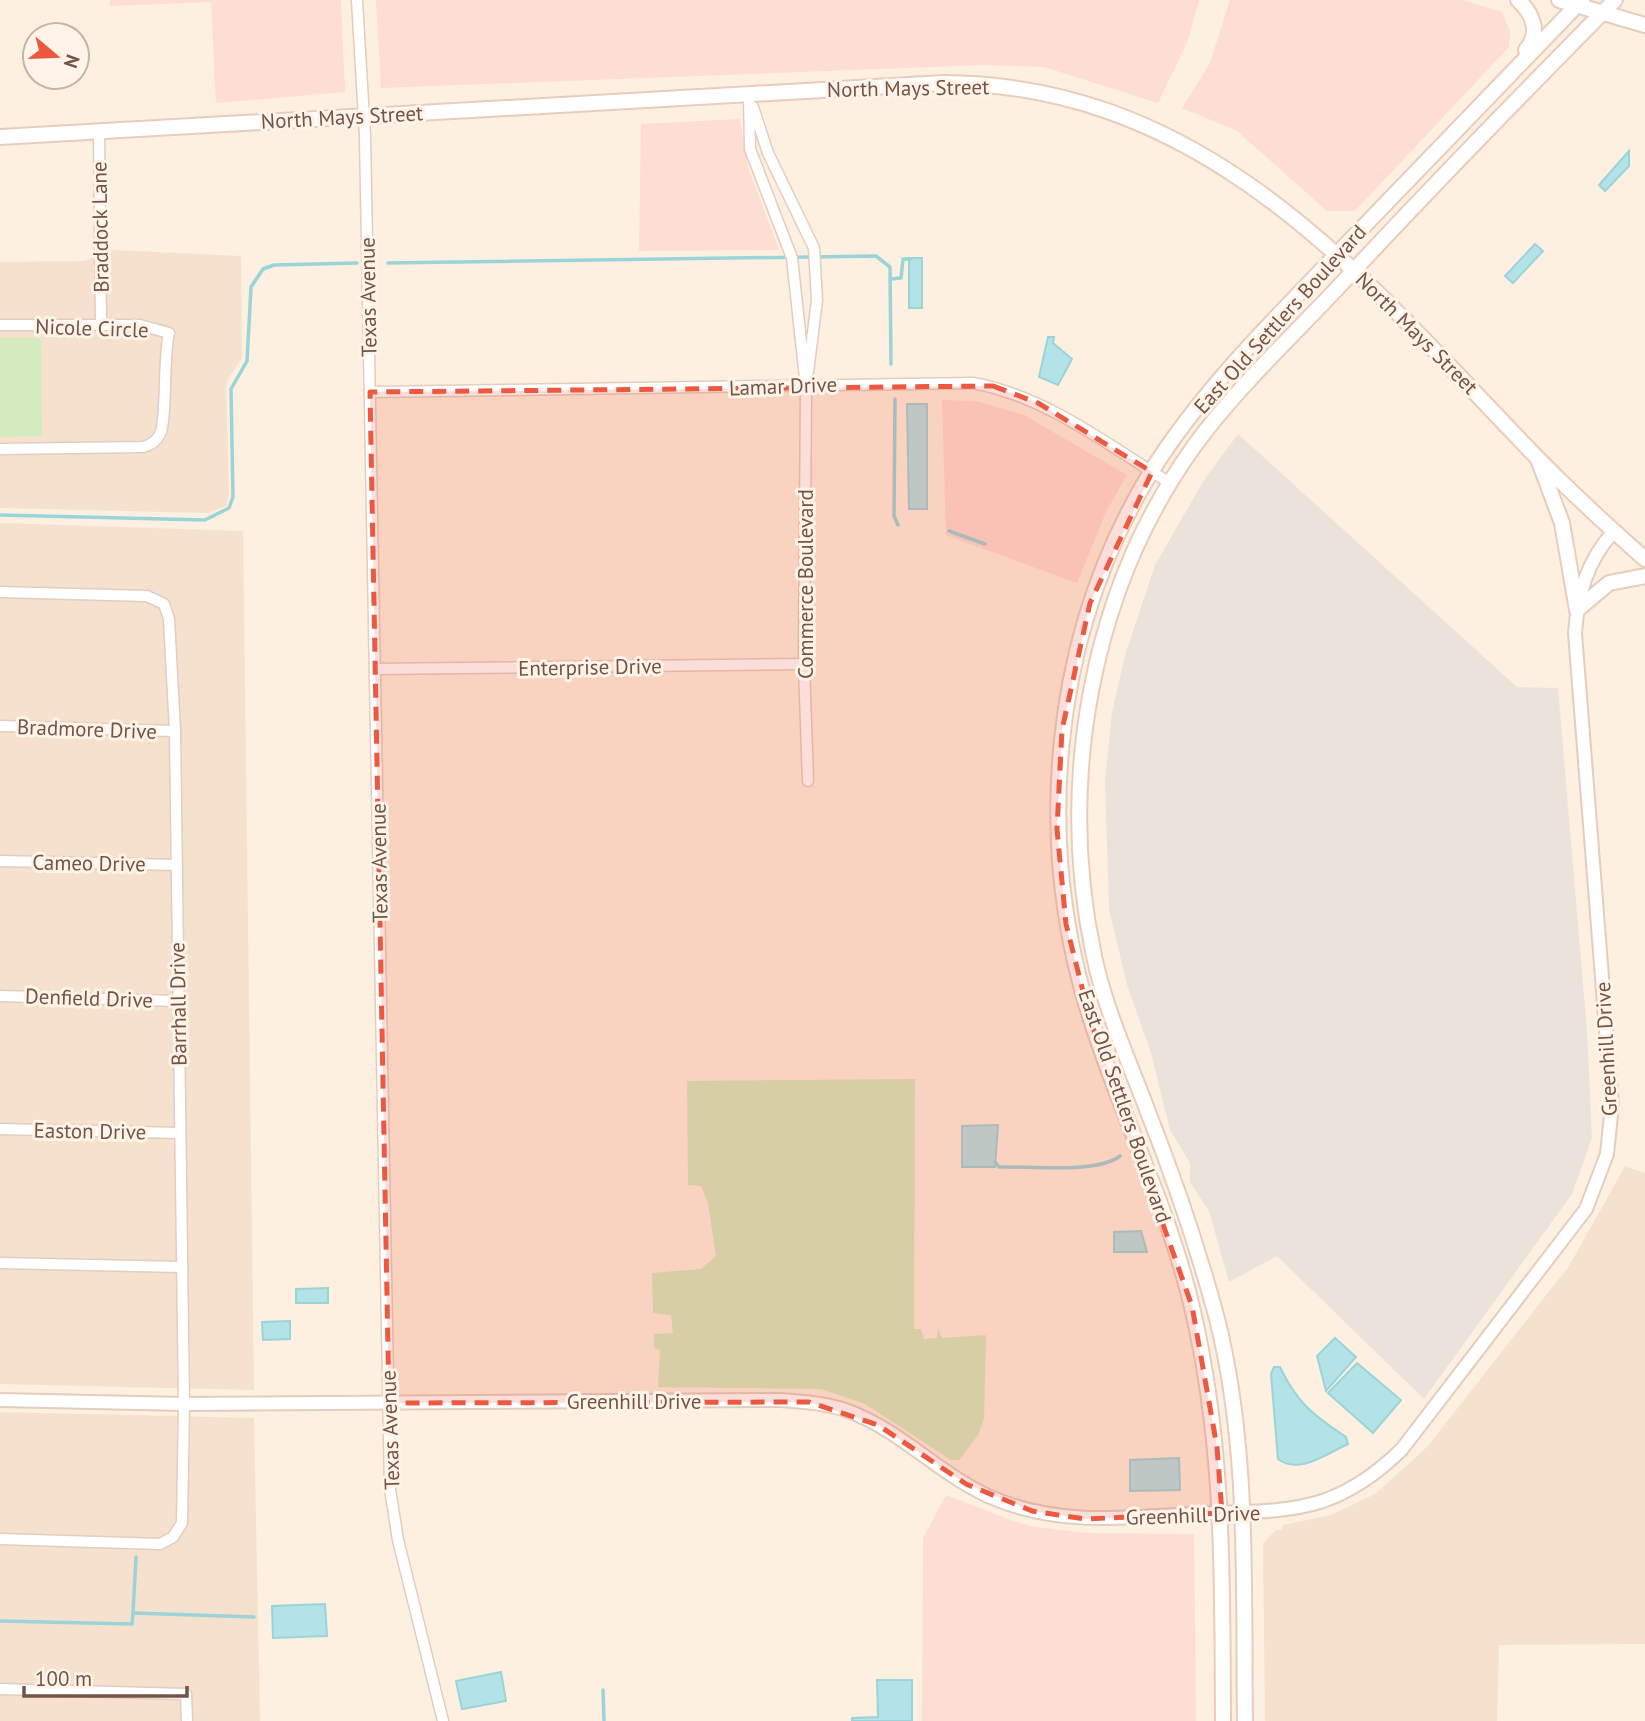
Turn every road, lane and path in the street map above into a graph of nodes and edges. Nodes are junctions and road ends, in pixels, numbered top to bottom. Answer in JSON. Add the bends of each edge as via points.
{"nodes":[{"id":1,"x":358,"y":0,"type":"edge"},
{"id":2,"x":1518,"y":0,"type":"edge"},
{"id":3,"x":1559,"y":0,"type":"edge"},
{"id":4,"x":1615,"y":0,"type":"edge"},
{"id":5,"x":1579,"y":3,"type":"edge"},
{"id":6,"x":1601,"y":14,"type":"junction"},
{"id":7,"x":1645,"y":25,"type":"edge"},
{"id":8,"x":749,"y":94,"type":"junction"},
{"id":9,"x":1490,"y":95,"type":"junction"},
{"id":10,"x":364,"y":114,"type":"junction"},
{"id":11,"x":99,"y":131,"type":"junction"},
{"id":12,"x":0,"y":137,"type":"edge"},
{"id":13,"x":1337,"y":254,"type":"junction"},
{"id":14,"x":1354,"y":271,"type":"junction"},
{"id":15,"x":101,"y":324,"type":"junction"},
{"id":16,"x":0,"y":325,"type":"edge"},
{"id":17,"x":806,"y":387,"type":"junction"},
{"id":18,"x":370,"y":392,"type":"junction"},
{"id":19,"x":0,"y":449,"type":"edge"},
{"id":20,"x":1536,"y":455,"type":"junction"},
{"id":21,"x":1152,"y":472,"type":"junction"},
{"id":22,"x":1170,"y":483,"type":"junction"},
{"id":23,"x":1614,"y":531,"type":"junction"},
{"id":24,"x":1645,"y":559,"type":"edge"},
{"id":25,"x":1645,"y":576,"type":"edge"},
{"id":26,"x":0,"y":592,"type":"edge"},
{"id":27,"x":1577,"y":610,"type":"junction"},
{"id":28,"x":805,"y":663,"type":"junction"},
{"id":29,"x":375,"y":669,"type":"junction"},
{"id":30,"x":0,"y":726,"type":"edge"},
{"id":31,"x":175,"y":731,"type":"junction"},
{"id":32,"x":808,"y":781,"type":"dead end"},
{"id":33,"x":0,"y":861,"type":"edge"},
{"id":34,"x":177,"y":865,"type":"junction"},
{"id":35,"x":0,"y":996,"type":"edge"},
{"id":36,"x":178,"y":1001,"type":"junction"},
{"id":37,"x":0,"y":1129,"type":"edge"},
{"id":38,"x":180,"y":1133,"type":"junction"},
{"id":39,"x":0,"y":1263,"type":"edge"},
{"id":40,"x":182,"y":1267,"type":"junction"},
{"id":41,"x":0,"y":1400,"type":"edge"},
{"id":42,"x":389,"y":1403,"type":"junction"},
{"id":43,"x":184,"y":1404,"type":"junction"},
{"id":44,"x":1242,"y":1512,"type":"junction"},
{"id":45,"x":1222,"y":1513,"type":"junction"},
{"id":46,"x":0,"y":1539,"type":"edge"},
{"id":47,"x":0,"y":1689,"type":"edge"},
{"id":48,"x":187,"y":1721,"type":"edge"},
{"id":49,"x":443,"y":1721,"type":"edge"},
{"id":50,"x":1223,"y":1721,"type":"edge"},
{"id":51,"x":1245,"y":1721,"type":"edge"}],
"edges":[{"from":1,"to":10,"type":"street","name":"Texas Avenue"},
{"from":2,"to":9,"type":"main road","via":[[1534,20],[1535,32],[1531,45]]},
{"from":3,"to":5,"type":"main road"},
{"from":4,"to":6,"type":"main road","name":"East Old Settlers Boulevard"},
{"from":5,"to":6,"type":"main road"},
{"from":5,"to":9,"type":"main road","name":"East Old Settlers Boulevard"},
{"from":6,"to":7,"type":"main road"},
{"from":6,"to":14,"type":"main road","name":"East Old Settlers Boulevard"},
{"from":8,"to":10,"type":"main road","name":"North Mays Street"},
{"from":8,"to":13,"type":"main road","name":"North Mays Street","via":[[944,83],[1009,87],[1069,98],[1161,132],[1212,159],[1276,203]]},
{"from":8,"to":17,"type":"street","name":"Commerce Boulevard","via":[[750,149],[792,258]]},
{"from":8,"to":17,"type":"street","name":"Commerce Boulevard","via":[[768,153],[814,248],[817,300]]},
{"from":9,"to":13,"type":"main road","name":"East Old Settlers Boulevard"},
{"from":10,"to":11,"type":"main road","name":"North Mays Street"},
{"from":10,"to":18,"type":"street","name":"Texas Avenue"},
{"from":11,"to":12,"type":"main road","name":"North Mays Street"},
{"from":11,"to":15,"type":"street","name":"Braddock Lane"},
{"from":13,"to":14,"type":"main road","name":"North Mays Street"},
{"from":13,"to":21,"type":"main road","name":"East Old Settlers Boulevard","via":[[1204,399]]},
{"from":14,"to":20,"type":"main road","name":"North Mays Street","via":[[1457,370]]},
{"from":14,"to":22,"type":"main road","name":"East Old Settlers Boulevard","via":[[1224,410]]},
{"from":15,"to":16,"type":"street","name":"Nicole Circle"},
{"from":15,"to":19,"type":"street","name":"Nicole Circle","via":[[140,325],[169,333],[162,429],[155,442],[143,447]]},
{"from":17,"to":18,"type":"street","name":"Lamar Drive"},
{"from":17,"to":21,"type":"street","name":"Lamar Drive","via":[[993,386],[1038,403]]},
{"from":17,"to":28,"type":"street","name":"Commerce Boulevard"},
{"from":18,"to":29,"type":"street","name":"Texas Avenue"},
{"from":20,"to":23,"type":"main road","name":"North Mays Street"},
{"from":20,"to":27,"type":"main road","via":[[1562,523]]},
{"from":21,"to":22,"type":"street","name":"Lamar Drive"},
{"from":21,"to":45,"type":"main road","name":"East Old Settlers Boulevard","via":[[1118,535],[1090,603],[1062,730],[1057,829],[1066,924],[1090,1019],[1160,1203],[1192,1306],[1217,1447]]},
{"from":22,"to":44,"type":"main road","name":"East Old Settlers Boulevard","via":[[1128,567],[1097,660],[1082,752],[1080,857],[1097,970],[1180,1192],[1217,1319],[1230,1379]]},
{"from":23,"to":24,"type":"main road","name":"North Mays Street"},
{"from":23,"to":27,"type":"street","name":"Greenhill Drive","via":[[1588,567]]},
{"from":25,"to":27,"type":"main road","via":[[1609,583]]},
{"from":26,"to":31,"type":"street","name":"Barrhall Drive","via":[[147,596],[164,604],[169,620]]},
{"from":27,"to":44,"type":"street","name":"Greenhill Drive","via":[[1576,646],[1612,1105],[1601,1172],[1575,1225],[1402,1450],[1357,1485],[1323,1501],[1286,1510]]},
{"from":28,"to":29,"type":"street","name":"Enterprise Drive"},
{"from":28,"to":32,"type":"street","name":"Commerce Boulevard"},
{"from":29,"to":42,"type":"street","name":"Texas Avenue"},
{"from":30,"to":31,"type":"street","name":"Bradmore Drive"},
{"from":31,"to":34,"type":"street","name":"Barrhall Drive"},
{"from":33,"to":34,"type":"street","name":"Cameo Drive"},
{"from":34,"to":36,"type":"street","name":"Barrhall Drive"},
{"from":35,"to":36,"type":"street","name":"Denfield Drive"},
{"from":36,"to":38,"type":"street","name":"Barrhall Drive"},
{"from":37,"to":38,"type":"street","name":"Easton Drive"},
{"from":38,"to":40,"type":"street","name":"Barrhall Drive"},
{"from":39,"to":40,"type":"street"},
{"from":40,"to":43,"type":"street","name":"Barrhall Drive"},
{"from":41,"to":43,"type":"street","name":"Greenhill Drive"},
{"from":42,"to":43,"type":"street","name":"Greenhill Drive"},
{"from":42,"to":45,"type":"street","name":"Greenhill Drive","via":[[809,1402],[846,1410],[878,1424],[965,1484],[1032,1511],[1086,1519]]},
{"from":42,"to":49,"type":"street","name":"Texas Avenue","via":[[390,1489],[398,1540]]},
{"from":43,"to":46,"type":"street","name":"Barrhall Drive","via":[[182,1523],[173,1537],[160,1544]]},
{"from":44,"to":45,"type":"street","name":"Greenhill Drive"},
{"from":44,"to":51,"type":"main road","name":"East Old Settlers Boulevard"},
{"from":45,"to":50,"type":"main road","name":"East Old Settlers Boulevard"},
{"from":47,"to":48,"type":"street","via":[[186,1694]]}]}
